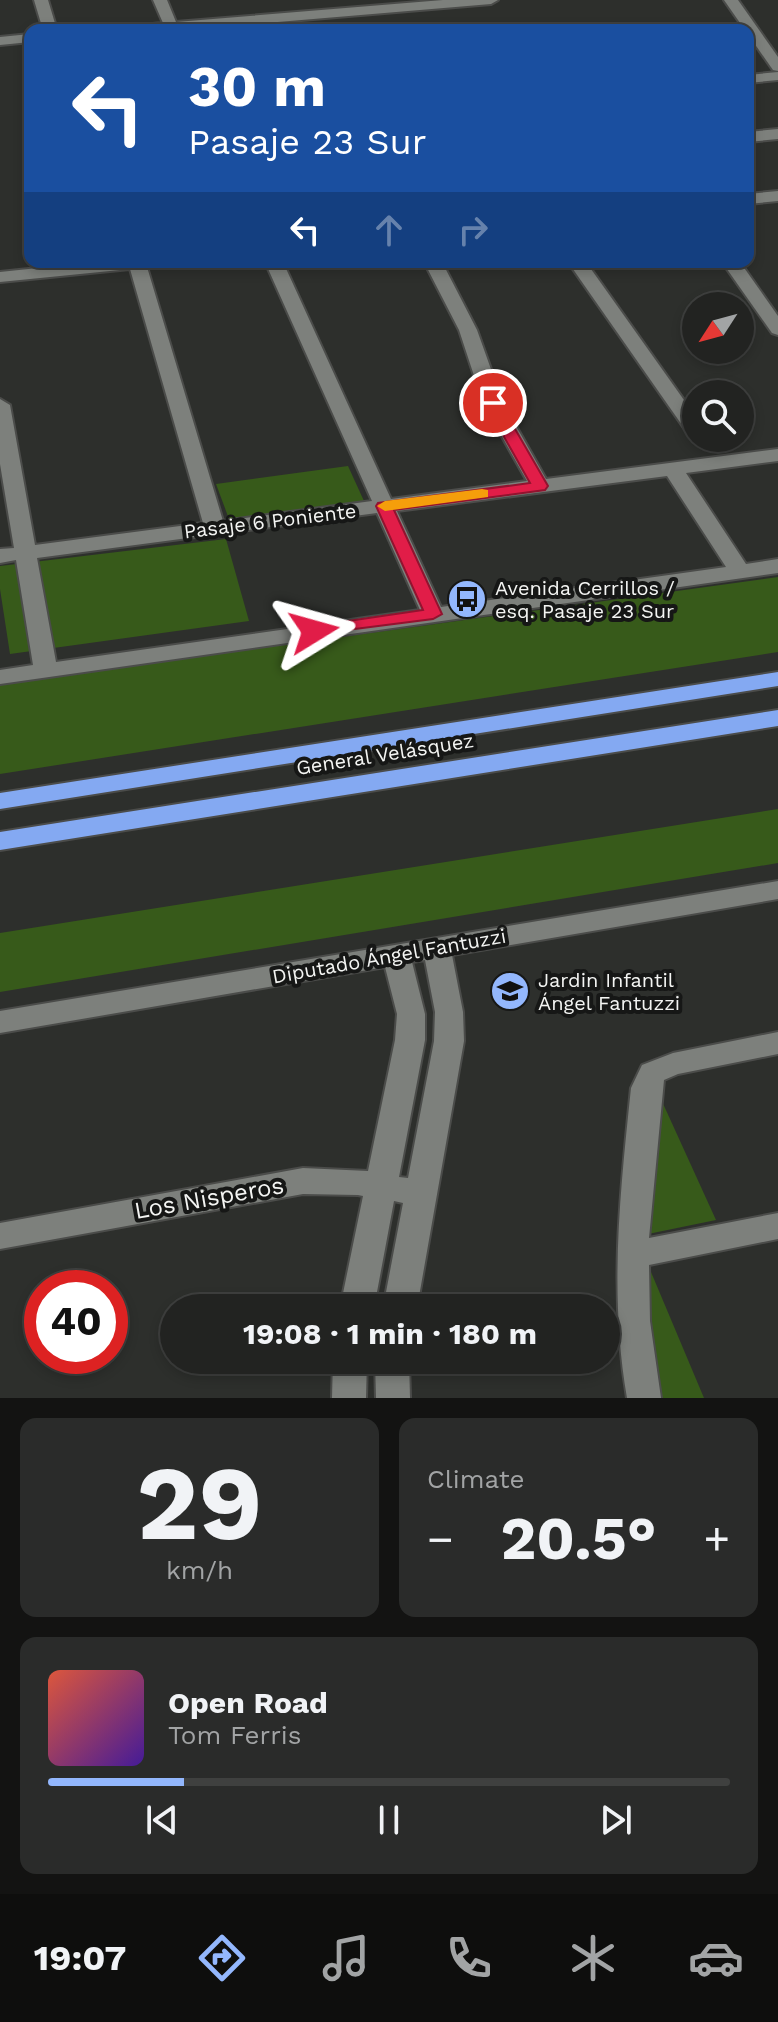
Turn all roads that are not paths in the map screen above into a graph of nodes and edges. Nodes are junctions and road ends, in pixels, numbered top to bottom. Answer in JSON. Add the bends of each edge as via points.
{"nodes":[{"id":1,"x":41,"y":0,"type":"edge"},
{"id":2,"x":160,"y":0,"type":"edge"},
{"id":3,"x":273,"y":0,"type":"edge"},
{"id":4,"x":491,"y":0,"type":"edge"},
{"id":5,"x":731,"y":0,"type":"edge"},
{"id":6,"x":391,"y":4,"type":"edge"},
{"id":7,"x":283,"y":17,"type":"junction"},
{"id":8,"x":48,"y":24,"type":"edge"},
{"id":9,"x":170,"y":24,"type":"edge"},
{"id":10,"x":212,"y":24,"type":"edge"},
{"id":11,"x":748,"y":24,"type":"edge"},
{"id":12,"x":754,"y":33,"type":"edge"},
{"id":13,"x":24,"y":39,"type":"edge"},
{"id":14,"x":0,"y":41,"type":"edge"},
{"id":15,"x":778,"y":68,"type":"edge"},
{"id":16,"x":754,"y":77,"type":"edge"},
{"id":17,"x":778,"y":134,"type":"edge"},
{"id":18,"x":754,"y":136,"type":"edge"},
{"id":19,"x":778,"y":196,"type":"edge"},
{"id":20,"x":754,"y":198,"type":"edge"},
{"id":21,"x":88,"y":268,"type":"edge"},
{"id":22,"x":138,"y":268,"type":"edge"},
{"id":23,"x":277,"y":268,"type":"edge"},
{"id":24,"x":436,"y":268,"type":"edge"},
{"id":25,"x":581,"y":268,"type":"edge"},
{"id":26,"x":735,"y":268,"type":"edge"},
{"id":27,"x":0,"y":277,"type":"edge"},
{"id":28,"x":778,"y":329,"type":"edge"},
{"id":29,"x":0,"y":405,"type":"edge"},
{"id":30,"x":682,"y":411,"type":"edge"},
{"id":31,"x":711,"y":452,"type":"edge"},
{"id":32,"x":778,"y":455,"type":"edge"},
{"id":33,"x":719,"y":463,"type":"junction"},
{"id":34,"x":673,"y":469,"type":"junction"},
{"id":35,"x":540,"y":486,"type":"junction"},
{"id":36,"x":384,"y":506,"type":"junction"},
{"id":37,"x":215,"y":528,"type":"junction"},
{"id":38,"x":26,"y":553,"type":"junction"},
{"id":39,"x":0,"y":556,"type":"edge"},
{"id":40,"x":778,"y":566,"type":"edge"},
{"id":41,"x":740,"y":571,"type":"junction"},
{"id":42,"x":433,"y":614,"type":"junction"},
{"id":43,"x":46,"y":670,"type":"junction"},
{"id":44,"x":0,"y":677,"type":"edge"},
{"id":45,"x":778,"y":679,"type":"edge"},
{"id":46,"x":778,"y":718,"type":"edge"},
{"id":47,"x":0,"y":801,"type":"edge"},
{"id":48,"x":0,"y":841,"type":"edge"},
{"id":49,"x":778,"y":890,"type":"edge"},
{"id":50,"x":437,"y":948,"type":"junction"},
{"id":51,"x":396,"y":955,"type":"junction"},
{"id":52,"x":0,"y":1022,"type":"edge"},
{"id":53,"x":778,"y":1043,"type":"edge"},
{"id":54,"x":381,"y":1187,"type":"junction"},
{"id":55,"x":420,"y":1193,"type":"junction"},
{"id":56,"x":778,"y":1226,"type":"edge"},
{"id":57,"x":0,"y":1236,"type":"edge"},
{"id":58,"x":632,"y":1255,"type":"junction"},
{"id":59,"x":360,"y":1294,"type":"edge"},
{"id":60,"x":402,"y":1294,"type":"edge"},
{"id":61,"x":350,"y":1374,"type":"edge"},
{"id":62,"x":392,"y":1374,"type":"edge"},
{"id":63,"x":349,"y":1398,"type":"edge"},
{"id":64,"x":393,"y":1398,"type":"edge"},
{"id":65,"x":644,"y":1398,"type":"edge"}],
"edges":[{"from":1,"to":8,"type":"street"},
{"from":2,"to":9,"type":"street"},
{"from":3,"to":7,"type":"street"},
{"from":4,"to":6,"type":"street"},
{"from":5,"to":11,"type":"street"},
{"from":6,"to":7,"type":"street"},
{"from":7,"to":10,"type":"street"},
{"from":12,"to":15,"type":"street"},
{"from":13,"to":14,"type":"street"},
{"from":15,"to":16,"type":"street"},
{"from":17,"to":18,"type":"street"},
{"from":19,"to":20,"type":"street"},
{"from":21,"to":27,"type":"street"},
{"from":22,"to":37,"type":"street"},
{"from":23,"to":36,"type":"street"},
{"from":24,"to":35,"type":"street","via":[[468,330],[493,403]]},
{"from":25,"to":30,"type":"street"},
{"from":26,"to":28,"type":"street"},
{"from":29,"to":38,"type":"street"},
{"from":31,"to":33,"type":"street"},
{"from":32,"to":33,"type":"street","name":"Pasaje 6 Poniente"},
{"from":33,"to":34,"type":"street","name":"Pasaje 6 Poniente"},
{"from":34,"to":35,"type":"street","name":"Pasaje 6 Poniente"},
{"from":34,"to":41,"type":"street"},
{"from":35,"to":36,"type":"street","name":"Pasaje 6 Poniente"},
{"from":36,"to":37,"type":"street","name":"Pasaje 6 Poniente"},
{"from":36,"to":42,"type":"street"},
{"from":37,"to":38,"type":"street","name":"Pasaje 6 Poniente"},
{"from":38,"to":39,"type":"street","name":"Pasaje 6 Poniente"},
{"from":38,"to":43,"type":"street"},
{"from":40,"to":41,"type":"street"},
{"from":41,"to":42,"type":"street"},
{"from":42,"to":43,"type":"street"},
{"from":43,"to":44,"type":"street"},
{"from":45,"to":47,"type":"highway","name":"General Velásquez"},
{"from":46,"to":48,"type":"highway","name":"General Velásquez"},
{"from":49,"to":50,"type":"street","name":"Diputado Ángel Fantuzzi"},
{"from":50,"to":51,"type":"street","name":"Diputado Ángel Fantuzzi"},
{"from":50,"to":55,"type":"street","via":[[449,1041]]},
{"from":51,"to":52,"type":"street","name":"Diputado Ángel Fantuzzi"},
{"from":51,"to":54,"type":"street","via":[[411,1014],[410,1040]]},
{"from":53,"to":58,"type":"street","via":[[652,1073],[646,1088]]},
{"from":54,"to":55,"type":"street","name":"Los Nisperos"},
{"from":54,"to":57,"type":"street","name":"Los Nisperos","via":[[330,1180],[278,1184]]},
{"from":54,"to":59,"type":"street"},
{"from":55,"to":60,"type":"street"},
{"from":56,"to":58,"type":"street"},
{"from":58,"to":65,"type":"street","via":[[635,1359]]},
{"from":61,"to":63,"type":"street"},
{"from":62,"to":64,"type":"street"}]}
